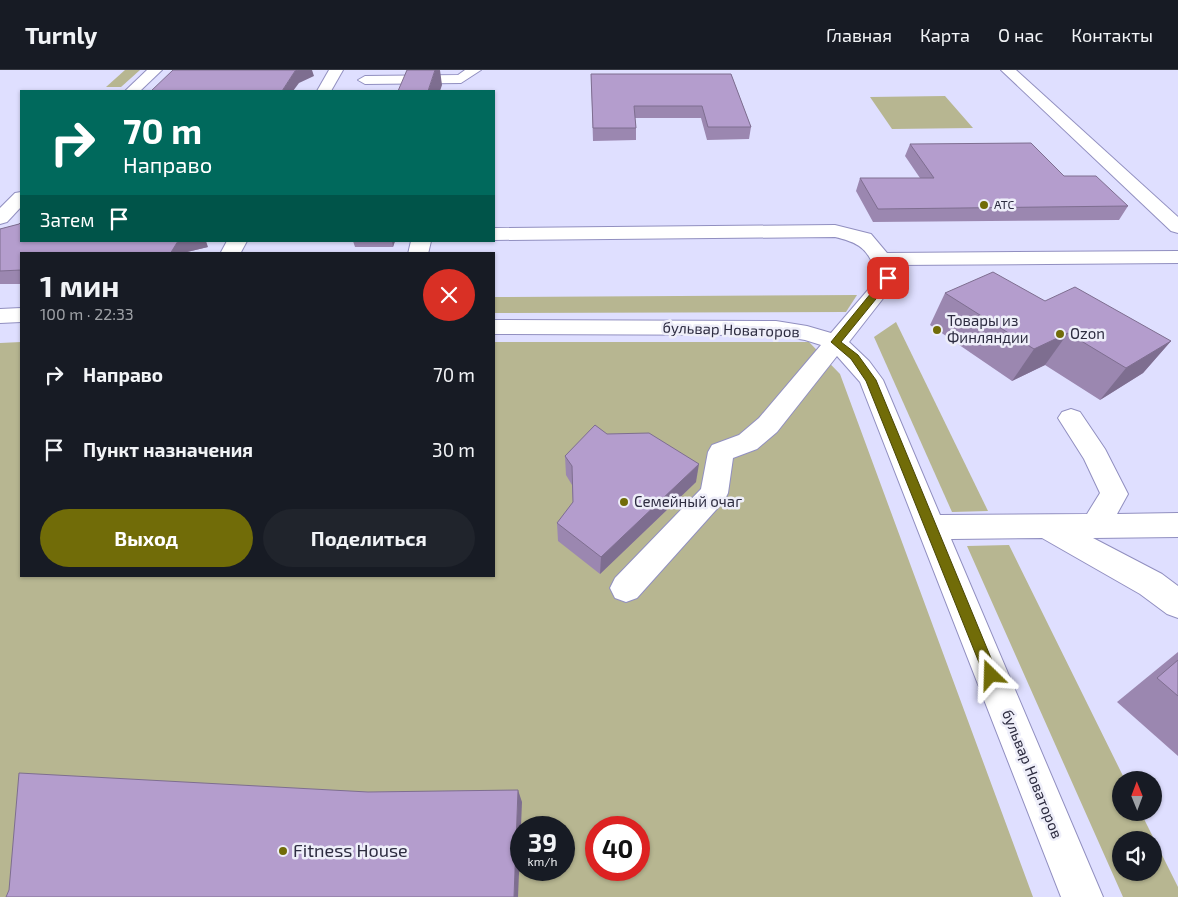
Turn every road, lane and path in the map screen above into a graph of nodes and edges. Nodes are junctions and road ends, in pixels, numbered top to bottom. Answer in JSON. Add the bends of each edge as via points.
{"nodes":[{"id":1,"x":154,"y":70,"type":"edge"},
{"id":2,"x":336,"y":70,"type":"edge"},
{"id":3,"x":474,"y":70,"type":"edge"},
{"id":4,"x":1008,"y":70,"type":"edge"},
{"id":5,"x":365,"y":80,"type":"dead end"},
{"id":6,"x":460,"y":85,"type":"edge"},
{"id":7,"x":133,"y":90,"type":"edge"},
{"id":8,"x":325,"y":90,"type":"edge"},
{"id":9,"x":20,"y":198,"type":"edge"},
{"id":10,"x":0,"y":218,"type":"edge"},
{"id":11,"x":1178,"y":228,"type":"edge"},
{"id":12,"x":495,"y":234,"type":"edge"},
{"id":13,"x":1178,"y":257,"type":"edge"},
{"id":14,"x":881,"y":259,"type":"junction"},
{"id":15,"x":0,"y":316,"type":"edge"},
{"id":16,"x":20,"y":316,"type":"edge"},
{"id":17,"x":495,"y":327,"type":"edge"},
{"id":18,"x":836,"y":342,"type":"junction"},
{"id":19,"x":1071,"y":418,"type":"dead end"},
{"id":20,"x":1095,"y":525,"type":"junction"},
{"id":21,"x":1178,"y":525,"type":"edge"},
{"id":22,"x":1047,"y":526,"type":"junction"},
{"id":23,"x":931,"y":527,"type":"junction"},
{"id":24,"x":626,"y":588,"type":"dead end"},
{"id":25,"x":1178,"y":604,"type":"edge"},
{"id":26,"x":1082,"y":897,"type":"edge"}],
"edges":[{"from":1,"to":7,"type":"street"},
{"from":2,"to":8,"type":"street"},
{"from":3,"to":6,"type":"street"},
{"from":4,"to":11,"type":"street"},
{"from":5,"to":6,"type":"street"},
{"from":9,"to":10,"type":"street"},
{"from":12,"to":14,"type":"street","via":[[835,231],[864,238]]},
{"from":13,"to":14,"type":"street"},
{"from":14,"to":18,"type":"street","via":[[888,278]]},
{"from":15,"to":16,"type":"street"},
{"from":17,"to":18,"type":"street","name":"бульвар Новаторов","via":[[776,328],[808,332]]},
{"from":18,"to":23,"type":"street","name":"бульвар Новаторов","via":[[854,357],[871,380]]},
{"from":18,"to":24,"type":"street","via":[[768,425],[748,442],[721,452],[714,493]]},
{"from":19,"to":20,"type":"street","via":[[1096,456],[1114,494]]},
{"from":20,"to":21,"type":"street"},
{"from":20,"to":22,"type":"street"},
{"from":22,"to":23,"type":"street"},
{"from":22,"to":25,"type":"street","via":[[1151,584]]},
{"from":23,"to":26,"type":"street","name":"бульвар Новаторов"}]}
